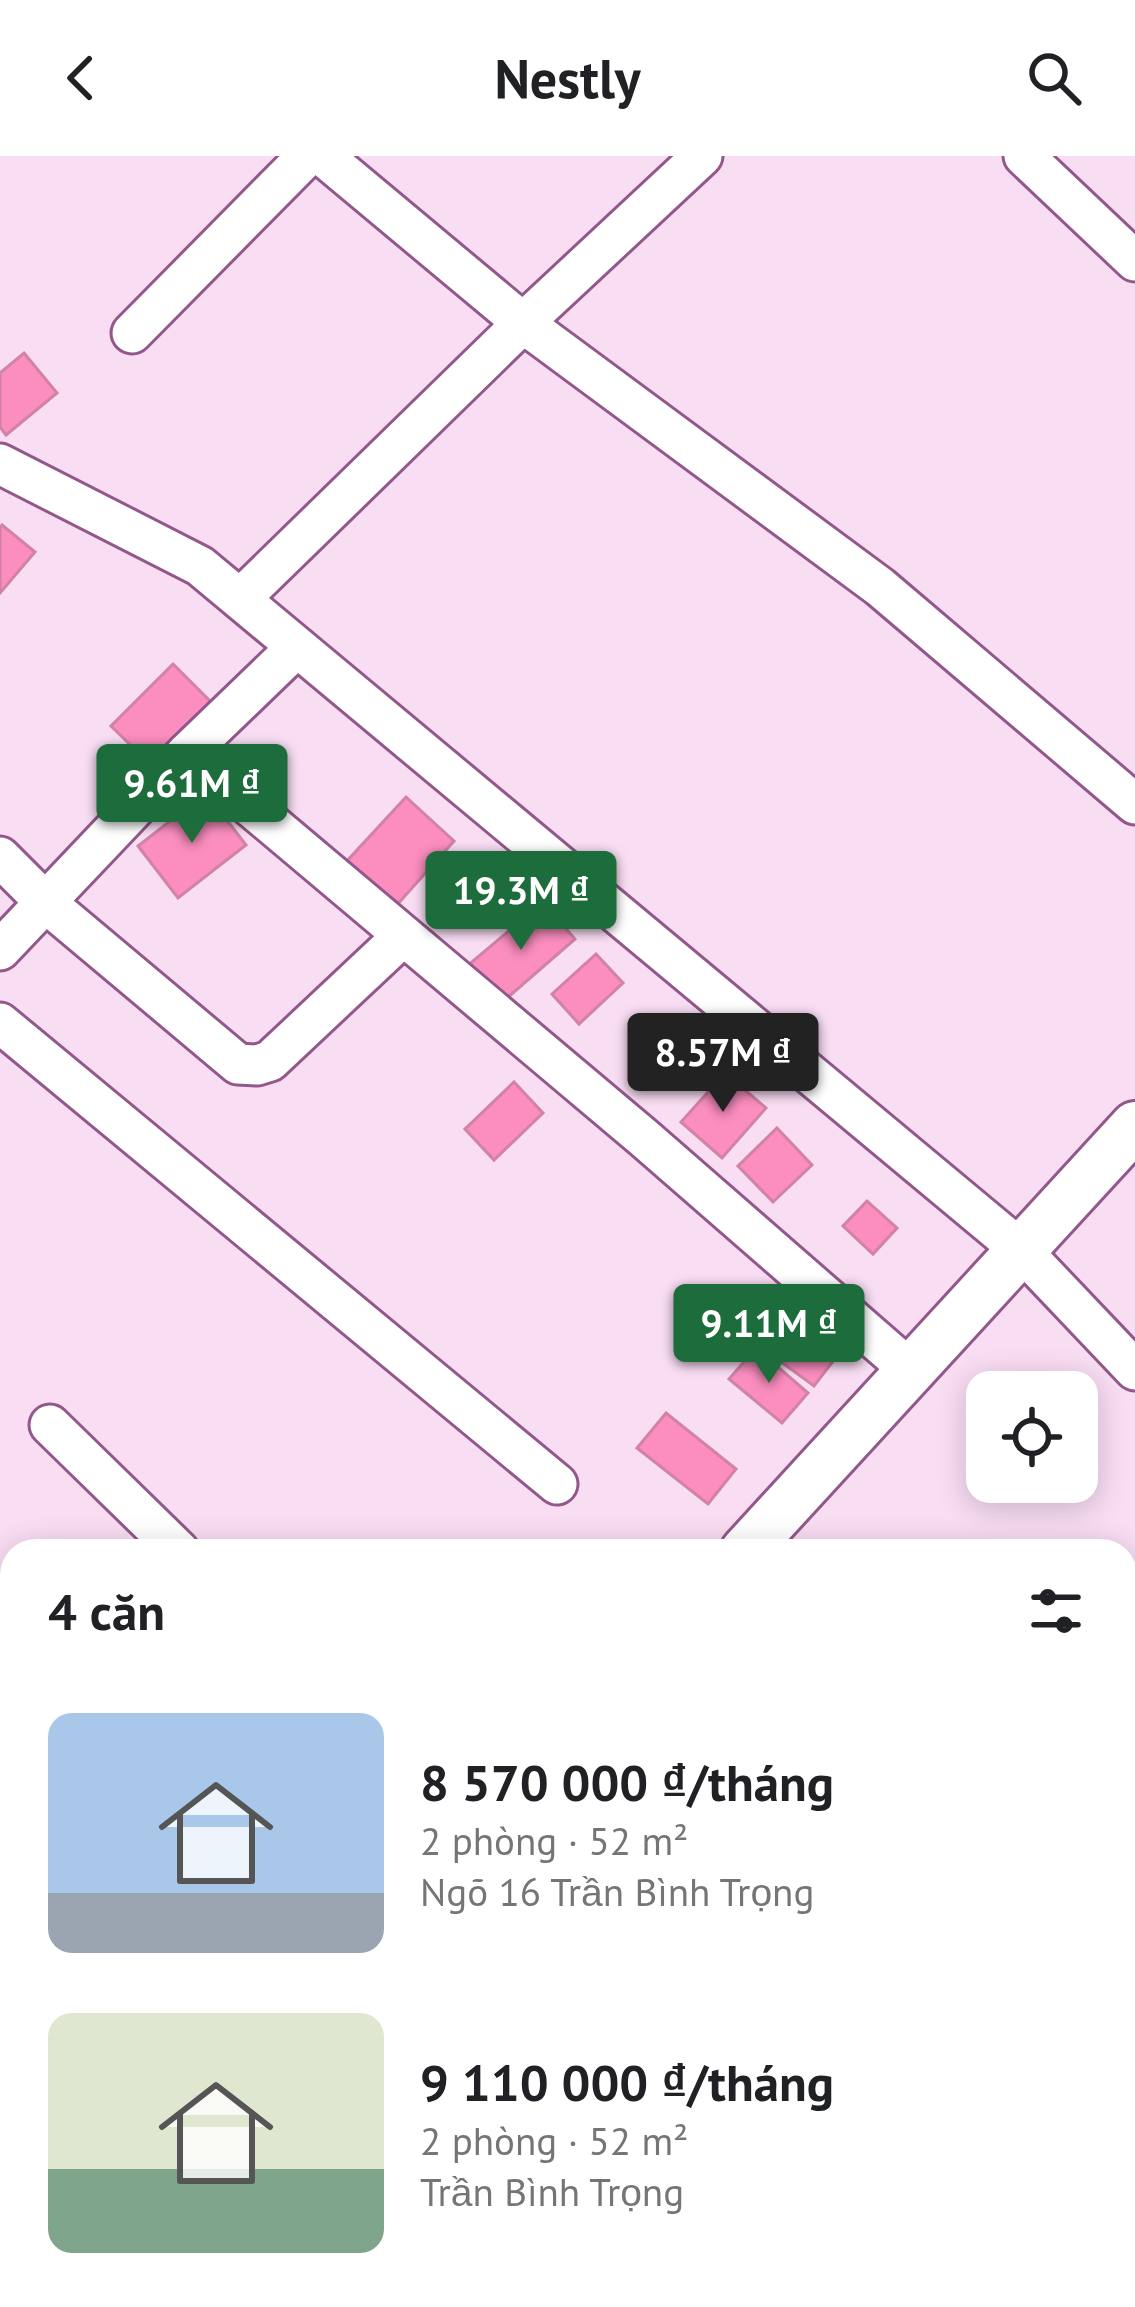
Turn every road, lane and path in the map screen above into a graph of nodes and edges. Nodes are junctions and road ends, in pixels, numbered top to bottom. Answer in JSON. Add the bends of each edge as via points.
{"nodes":[{"id":1,"x":307,"y":156,"type":"edge"},
{"id":2,"x":323,"y":156,"type":"edge"},
{"id":3,"x":702,"y":156,"type":"edge"},
{"id":4,"x":1024,"y":156,"type":"edge"},
{"id":5,"x":1135,"y":261,"type":"edge"},
{"id":6,"x":523,"y":323,"type":"junction"},
{"id":7,"x":132,"y":333,"type":"dead end"},
{"id":8,"x":0,"y":464,"type":"edge"},
{"id":9,"x":240,"y":599,"type":"junction"},
{"id":10,"x":297,"y":647,"type":"junction"},
{"id":11,"x":187,"y":753,"type":"junction"},
{"id":12,"x":1135,"y":804,"type":"edge"},
{"id":13,"x":0,"y":857,"type":"edge"},
{"id":14,"x":45,"y":902,"type":"junction"},
{"id":15,"x":403,"y":935,"type":"junction"},
{"id":16,"x":0,"y":950,"type":"edge"},
{"id":17,"x":0,"y":1023,"type":"edge"},
{"id":18,"x":1135,"y":1126,"type":"edge"},
{"id":19,"x":1022,"y":1250,"type":"junction"},
{"id":20,"x":909,"y":1369,"type":"junction"},
{"id":21,"x":1135,"y":1370,"type":"edge"},
{"id":22,"x":50,"y":1425,"type":"dead end"},
{"id":23,"x":557,"y":1484,"type":"dead end"},
{"id":24,"x":167,"y":1539,"type":"edge"},
{"id":25,"x":757,"y":1539,"type":"edge"}],
"edges":[{"from":1,"to":7,"type":"street"},
{"from":2,"to":6,"type":"street"},
{"from":3,"to":6,"type":"street"},
{"from":4,"to":5,"type":"street"},
{"from":6,"to":9,"type":"street"},
{"from":6,"to":12,"type":"street","via":[[880,586]]},
{"from":8,"to":9,"type":"street","via":[[200,566]]},
{"from":9,"to":10,"type":"street"},
{"from":10,"to":11,"type":"street"},
{"from":10,"to":19,"type":"street"},
{"from":11,"to":14,"type":"street"},
{"from":11,"to":15,"type":"street"},
{"from":13,"to":14,"type":"street"},
{"from":14,"to":15,"type":"street","via":[[238,1064],[270,1060]]},
{"from":14,"to":16,"type":"street"},
{"from":15,"to":20,"type":"street"},
{"from":17,"to":23,"type":"street"},
{"from":18,"to":19,"type":"street"},
{"from":19,"to":20,"type":"street"},
{"from":19,"to":21,"type":"street"},
{"from":20,"to":25,"type":"street"},
{"from":22,"to":24,"type":"street"}]}
